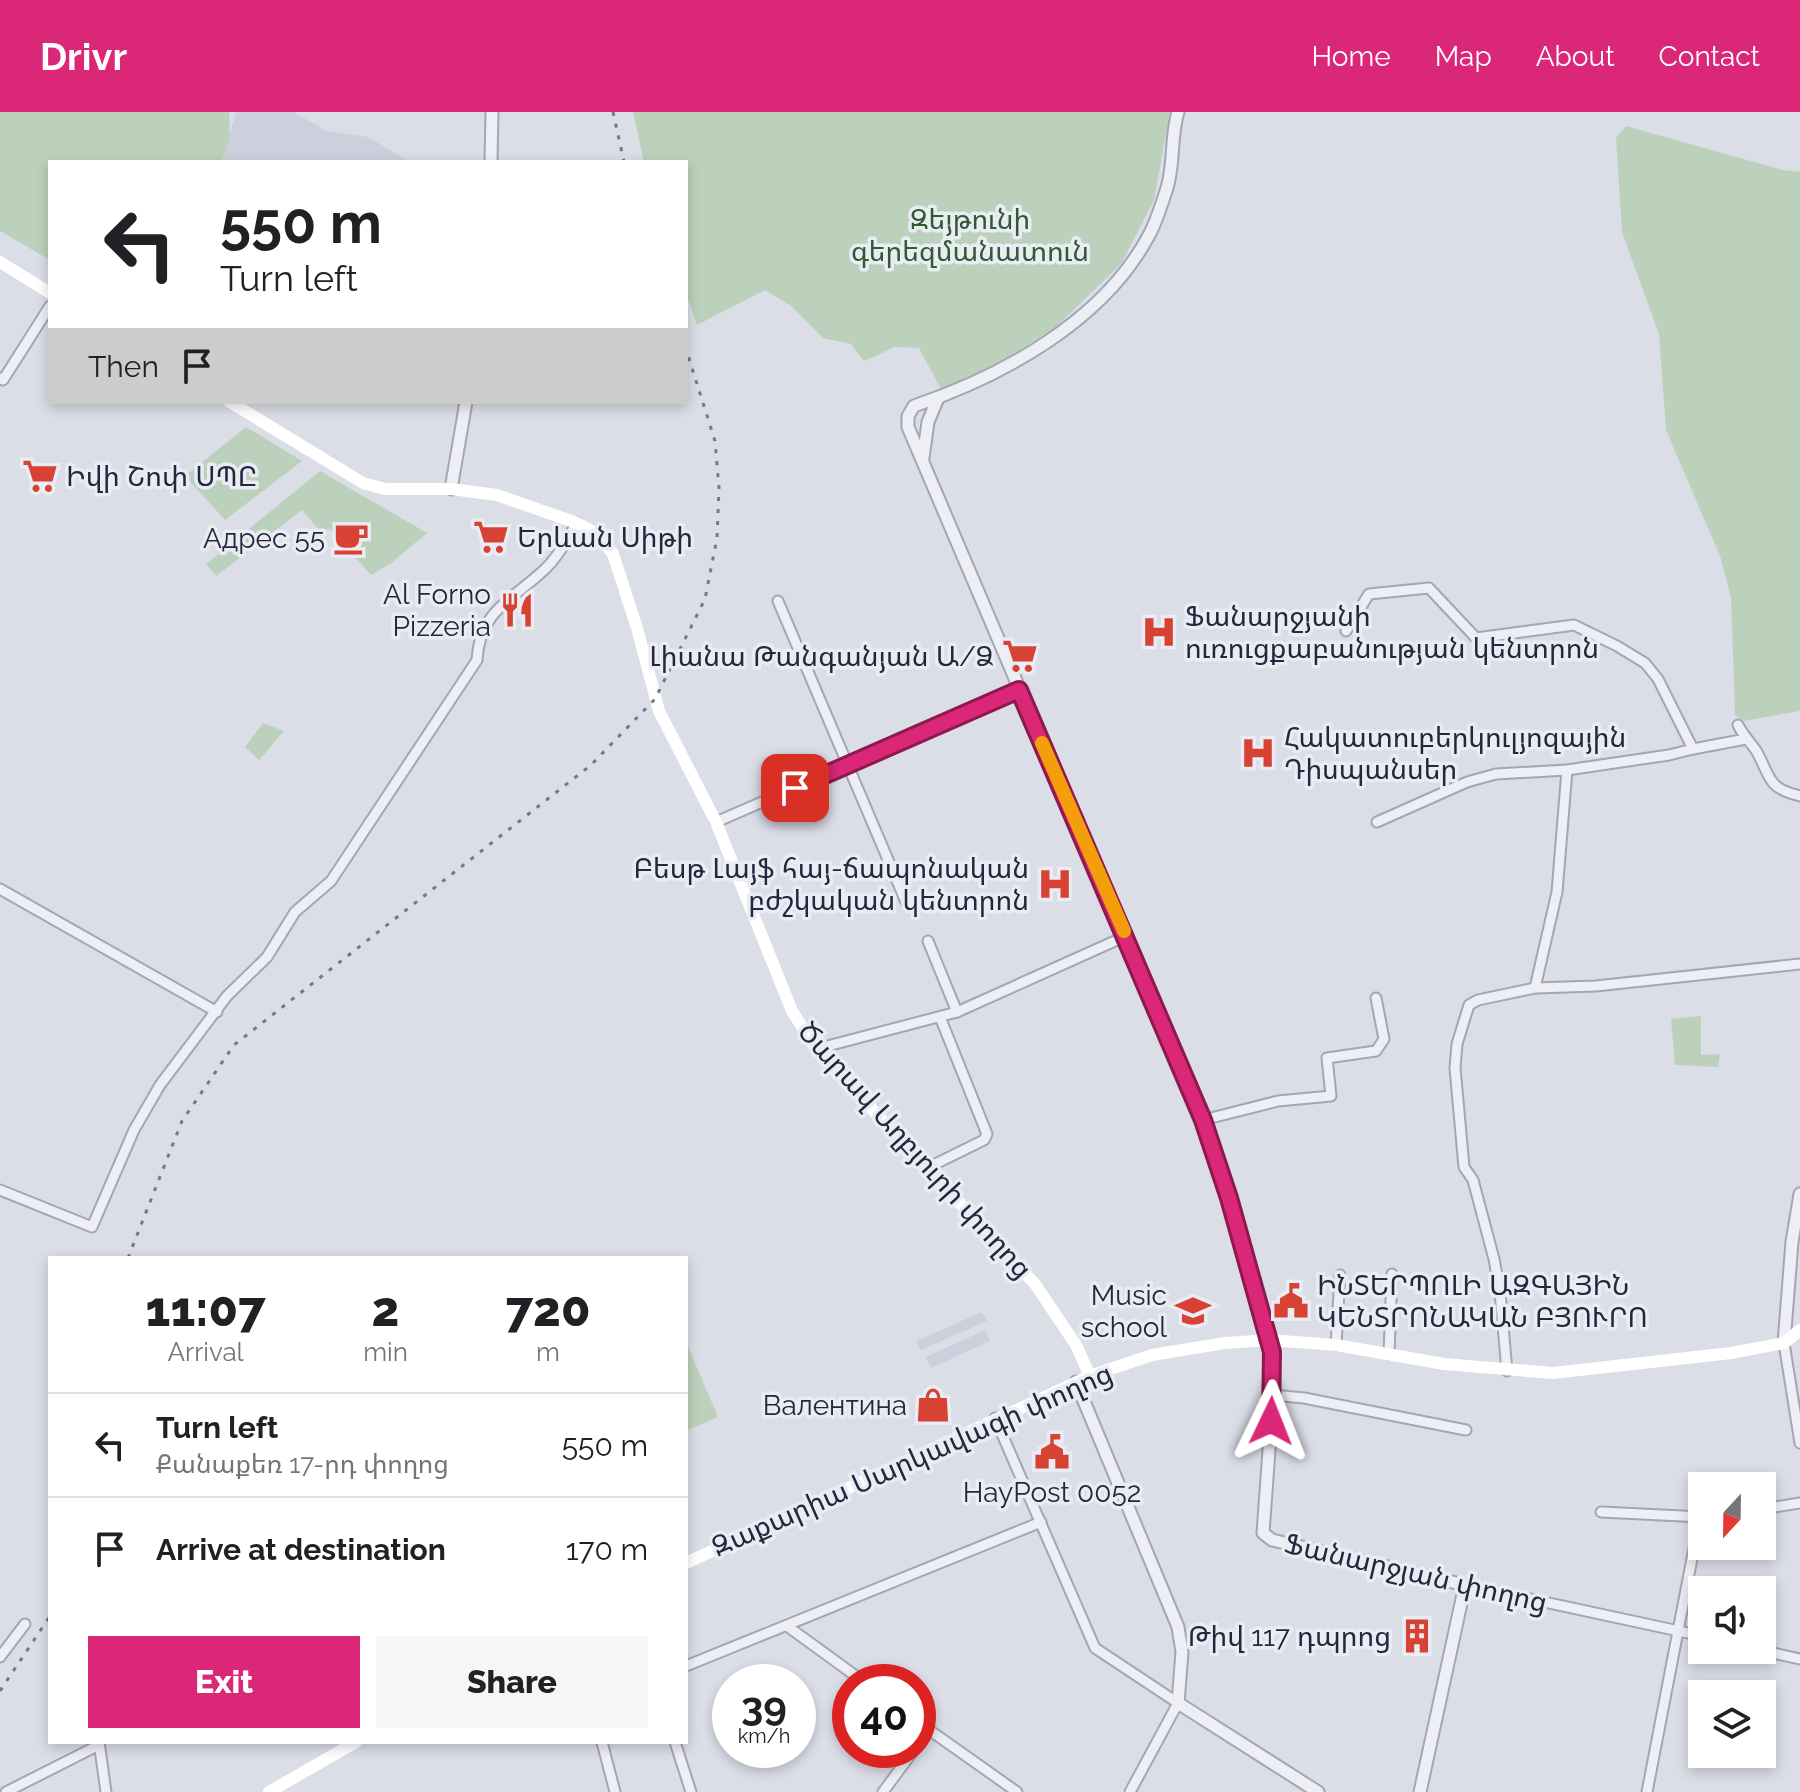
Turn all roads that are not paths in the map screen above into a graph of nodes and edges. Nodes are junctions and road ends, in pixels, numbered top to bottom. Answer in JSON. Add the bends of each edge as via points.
{"nodes":[{"id":1,"x":492,"y":112,"type":"edge"},
{"id":2,"x":1178,"y":112,"type":"edge"},
{"id":3,"x":491,"y":160,"type":"edge"},
{"id":4,"x":0,"y":262,"type":"edge"},
{"id":5,"x":48,"y":292,"type":"edge"},
{"id":6,"x":48,"y":309,"type":"edge"},
{"id":7,"x":1,"y":380,"type":"edge"},
{"id":8,"x":938,"y":398,"type":"junction"},
{"id":9,"x":233,"y":404,"type":"edge"},
{"id":10,"x":466,"y":404,"type":"edge"},
{"id":11,"x":923,"y":459,"type":"junction"},
{"id":12,"x":451,"y":489,"type":"junction"},
{"id":13,"x":577,"y":523,"type":"junction"},
{"id":14,"x":778,"y":601,"type":"dead end"},
{"id":15,"x":1346,"y":631,"type":"dead end"},
{"id":16,"x":1019,"y":690,"type":"junction"},
{"id":17,"x":1738,"y":725,"type":"dead end"},
{"id":18,"x":1746,"y":739,"type":"junction"},
{"id":19,"x":1693,"y":749,"type":"junction"},
{"id":20,"x":847,"y":765,"type":"junction"},
{"id":21,"x":1567,"y":770,"type":"junction"},
{"id":22,"x":1800,"y":796,"type":"edge"},
{"id":23,"x":716,"y":822,"type":"junction"},
{"id":24,"x":1377,"y":822,"type":"dead end"},
{"id":25,"x":0,"y":889,"type":"edge"},
{"id":26,"x":906,"y":902,"type":"dead end"},
{"id":27,"x":1126,"y":936,"type":"junction"},
{"id":28,"x":928,"y":941,"type":"dead end"},
{"id":29,"x":1800,"y":964,"type":"edge"},
{"id":30,"x":1535,"y":988,"type":"junction"},
{"id":31,"x":1376,"y":998,"type":"dead end"},
{"id":32,"x":217,"y":1012,"type":"junction"},
{"id":33,"x":957,"y":1012,"type":"junction"},
{"id":34,"x":940,"y":1017,"type":"junction"},
{"id":35,"x":816,"y":1049,"type":"junction"},
{"id":36,"x":1203,"y":1120,"type":"junction"},
{"id":37,"x":925,"y":1169,"type":"junction"},
{"id":38,"x":0,"y":1190,"type":"edge"},
{"id":39,"x":1800,"y":1194,"type":"edge"},
{"id":40,"x":1800,"y":1220,"type":"edge"},
{"id":41,"x":1392,"y":1274,"type":"dead end"},
{"id":42,"x":1340,"y":1275,"type":"dead end"},
{"id":43,"x":1800,"y":1330,"type":"edge"},
{"id":44,"x":1269,"y":1340,"type":"junction"},
{"id":45,"x":1786,"y":1341,"type":"junction"},
{"id":46,"x":1336,"y":1345,"type":"junction"},
{"id":47,"x":1389,"y":1354,"type":"junction"},
{"id":48,"x":1507,"y":1371,"type":"junction"},
{"id":49,"x":1090,"y":1376,"type":"junction"},
{"id":50,"x":1076,"y":1382,"type":"junction"},
{"id":51,"x":1273,"y":1395,"type":"junction"},
{"id":52,"x":995,"y":1418,"type":"junction"},
{"id":53,"x":1466,"y":1430,"type":"dead end"},
{"id":54,"x":1800,"y":1443,"type":"edge"},
{"id":55,"x":1800,"y":1503,"type":"edge"},
{"id":56,"x":1776,"y":1507,"type":"edge"},
{"id":57,"x":1601,"y":1512,"type":"dead end"},
{"id":58,"x":1688,"y":1516,"type":"edge"},
{"id":59,"x":1041,"y":1522,"type":"junction"},
{"id":60,"x":1693,"y":1560,"type":"edge"},
{"id":61,"x":688,"y":1562,"type":"edge"},
{"id":62,"x":1465,"y":1585,"type":"junction"},
{"id":63,"x":25,"y":1624,"type":"dead end"},
{"id":64,"x":787,"y":1626,"type":"junction"},
{"id":65,"x":1680,"y":1631,"type":"junction"},
{"id":66,"x":1688,"y":1633,"type":"edge"},
{"id":67,"x":1776,"y":1654,"type":"edge"},
{"id":68,"x":0,"y":1657,"type":"edge"},
{"id":69,"x":1800,"y":1659,"type":"edge"},
{"id":70,"x":839,"y":1664,"type":"edge"},
{"id":71,"x":688,"y":1665,"type":"edge"},
{"id":72,"x":1178,"y":1703,"type":"junction"},
{"id":73,"x":936,"y":1735,"type":"edge"},
{"id":74,"x":99,"y":1744,"type":"edge"},
{"id":75,"x":353,"y":1744,"type":"edge"},
{"id":76,"x":603,"y":1744,"type":"edge"},
{"id":77,"x":676,"y":1744,"type":"edge"},
{"id":78,"x":901,"y":1768,"type":"edge"},
{"id":79,"x":6,"y":1792,"type":"edge"},
{"id":80,"x":106,"y":1792,"type":"edge"},
{"id":81,"x":269,"y":1792,"type":"edge"},
{"id":82,"x":615,"y":1792,"type":"edge"},
{"id":83,"x":691,"y":1792,"type":"edge"},
{"id":84,"x":883,"y":1792,"type":"edge"},
{"id":85,"x":1017,"y":1792,"type":"edge"},
{"id":86,"x":1130,"y":1792,"type":"edge"},
{"id":87,"x":1318,"y":1792,"type":"edge"},
{"id":88,"x":1420,"y":1792,"type":"edge"},
{"id":89,"x":1647,"y":1792,"type":"edge"}],
"edges":[{"from":1,"to":3,"type":"street"},
{"from":2,"to":8,"type":"street","name":"Ֆանարջյան փողոց","via":[[1168,187],[1148,237],[1120,276],[1052,339],[996,374]]},
{"from":4,"to":5,"type":"main road"},
{"from":6,"to":7,"type":"street"},
{"from":8,"to":11,"type":"street"},
{"from":8,"to":11,"type":"street","name":"Ֆանարջյան փողոց","via":[[914,406],[908,416]]},
{"from":9,"to":12,"type":"main road","name":"Ծարավ Աղբյուրի փողոց","via":[[363,483],[385,489]]},
{"from":10,"to":12,"type":"street"},
{"from":11,"to":16,"type":"street","name":"Ֆանարջյան փողոց"},
{"from":12,"to":13,"type":"main road","name":"Ծարավ Աղբյուրի փողոց","via":[[497,495]]},
{"from":13,"to":23,"type":"main road","name":"Ծարավ Աղբյուրի փողոց","via":[[597,534],[613,554],[659,711]]},
{"from":13,"to":32,"type":"street","via":[[545,569],[511,594],[481,631],[477,660],[331,881],[295,912],[267,957]]},
{"from":14,"to":20,"type":"street"},
{"from":15,"to":19,"type":"street","via":[[1369,594],[1429,588],[1476,638],[1574,625],[1645,663],[1668,696]]},
{"from":16,"to":20,"type":"street"},
{"from":16,"to":27,"type":"street","name":"Ֆանարջյան փողոց"},
{"from":17,"to":18,"type":"street"},
{"from":18,"to":19,"type":"street"},
{"from":18,"to":22,"type":"street","via":[[1769,780]]},
{"from":19,"to":21,"type":"street"},
{"from":20,"to":23,"type":"street"},
{"from":20,"to":26,"type":"street"},
{"from":21,"to":24,"type":"street","via":[[1496,774]]},
{"from":21,"to":30,"type":"street","via":[[1557,892]]},
{"from":23,"to":35,"type":"main road","name":"Ծարավ Աղբյուրի փողոց","via":[[792,1011]]},
{"from":25,"to":32,"type":"street"},
{"from":27,"to":33,"type":"street"},
{"from":27,"to":36,"type":"street","name":"Ֆանարջյան փողոց"},
{"from":28,"to":33,"type":"street"},
{"from":29,"to":30,"type":"street"},
{"from":30,"to":48,"type":"street","via":[[1469,1005],[1455,1068],[1464,1167],[1473,1180],[1494,1259]]},
{"from":31,"to":36,"type":"street","via":[[1384,1039],[1376,1051],[1327,1058],[1331,1096],[1278,1101]]},
{"from":32,"to":38,"type":"street","via":[[160,1085],[134,1130],[92,1227]]},
{"from":33,"to":34,"type":"street"},
{"from":34,"to":35,"type":"street"},
{"from":34,"to":37,"type":"street","via":[[987,1134]]},
{"from":35,"to":37,"type":"main road","name":"Ծարավ Աղբյուրի փողոց"},
{"from":36,"to":44,"type":"street","name":"Ֆանարջյան փողոց"},
{"from":37,"to":49,"type":"main road","name":"Ծարավ Աղբյուրի փողոց","via":[[1035,1284]]},
{"from":39,"to":45,"type":"street"},
{"from":40,"to":45,"type":"street"},
{"from":41,"to":47,"type":"street"},
{"from":42,"to":46,"type":"street"},
{"from":43,"to":45,"type":"main road","name":"Զաքարիա Սարկավագի փողոց"},
{"from":44,"to":46,"type":"main road","name":"Զաքարիա Սարկավագի փողոց"},
{"from":44,"to":49,"type":"main road","name":"Զաքարիա Սարկավագի փողոց","via":[[1152,1355]]},
{"from":44,"to":51,"type":"street","name":"Ֆանարջյան փողոց"},
{"from":45,"to":48,"type":"main road","name":"Զաքարիա Սարկավագի փողոց","via":[[1731,1353],[1553,1373]]},
{"from":45,"to":54,"type":"street"},
{"from":46,"to":47,"type":"main road","name":"Զաքարիա Սարկավագի փողոց"},
{"from":47,"to":48,"type":"main road","name":"Զաքարիա Սարկավագի փողոց"},
{"from":49,"to":50,"type":"main road","name":"Զաքարիա Սարկավագի փողոց"},
{"from":50,"to":52,"type":"main road","name":"Զաքարիա Սարկավագի փողոց"},
{"from":50,"to":72,"type":"street","via":[[1178,1627]]},
{"from":51,"to":53,"type":"street"},
{"from":51,"to":62,"type":"street","name":"Ֆանարջյան փողոց","via":[[1262,1524],[1267,1537]]},
{"from":52,"to":59,"type":"street"},
{"from":52,"to":61,"type":"main road","name":"Զաքարիա Սարկավագի փողոց"},
{"from":55,"to":56,"type":"street"},
{"from":57,"to":58,"type":"street"},
{"from":59,"to":64,"type":"street"},
{"from":59,"to":72,"type":"street","via":[[1095,1648]]},
{"from":60,"to":65,"type":"street"},
{"from":62,"to":65,"type":"street","name":"Ֆանարջյան փողոց"},
{"from":62,"to":88,"type":"street"},
{"from":63,"to":68,"type":"street"},
{"from":64,"to":70,"type":"street"},
{"from":64,"to":71,"type":"street"},
{"from":65,"to":66,"type":"street","name":"Ֆանարջյան փողոց"},
{"from":65,"to":89,"type":"street"},
{"from":67,"to":69,"type":"street"},
{"from":72,"to":86,"type":"street"},
{"from":72,"to":87,"type":"street"},
{"from":73,"to":85,"type":"street"},
{"from":74,"to":79,"type":"street"},
{"from":74,"to":80,"type":"street"},
{"from":75,"to":81,"type":"main road"},
{"from":76,"to":82,"type":"street"},
{"from":77,"to":83,"type":"street"},
{"from":78,"to":84,"type":"street"}]}
